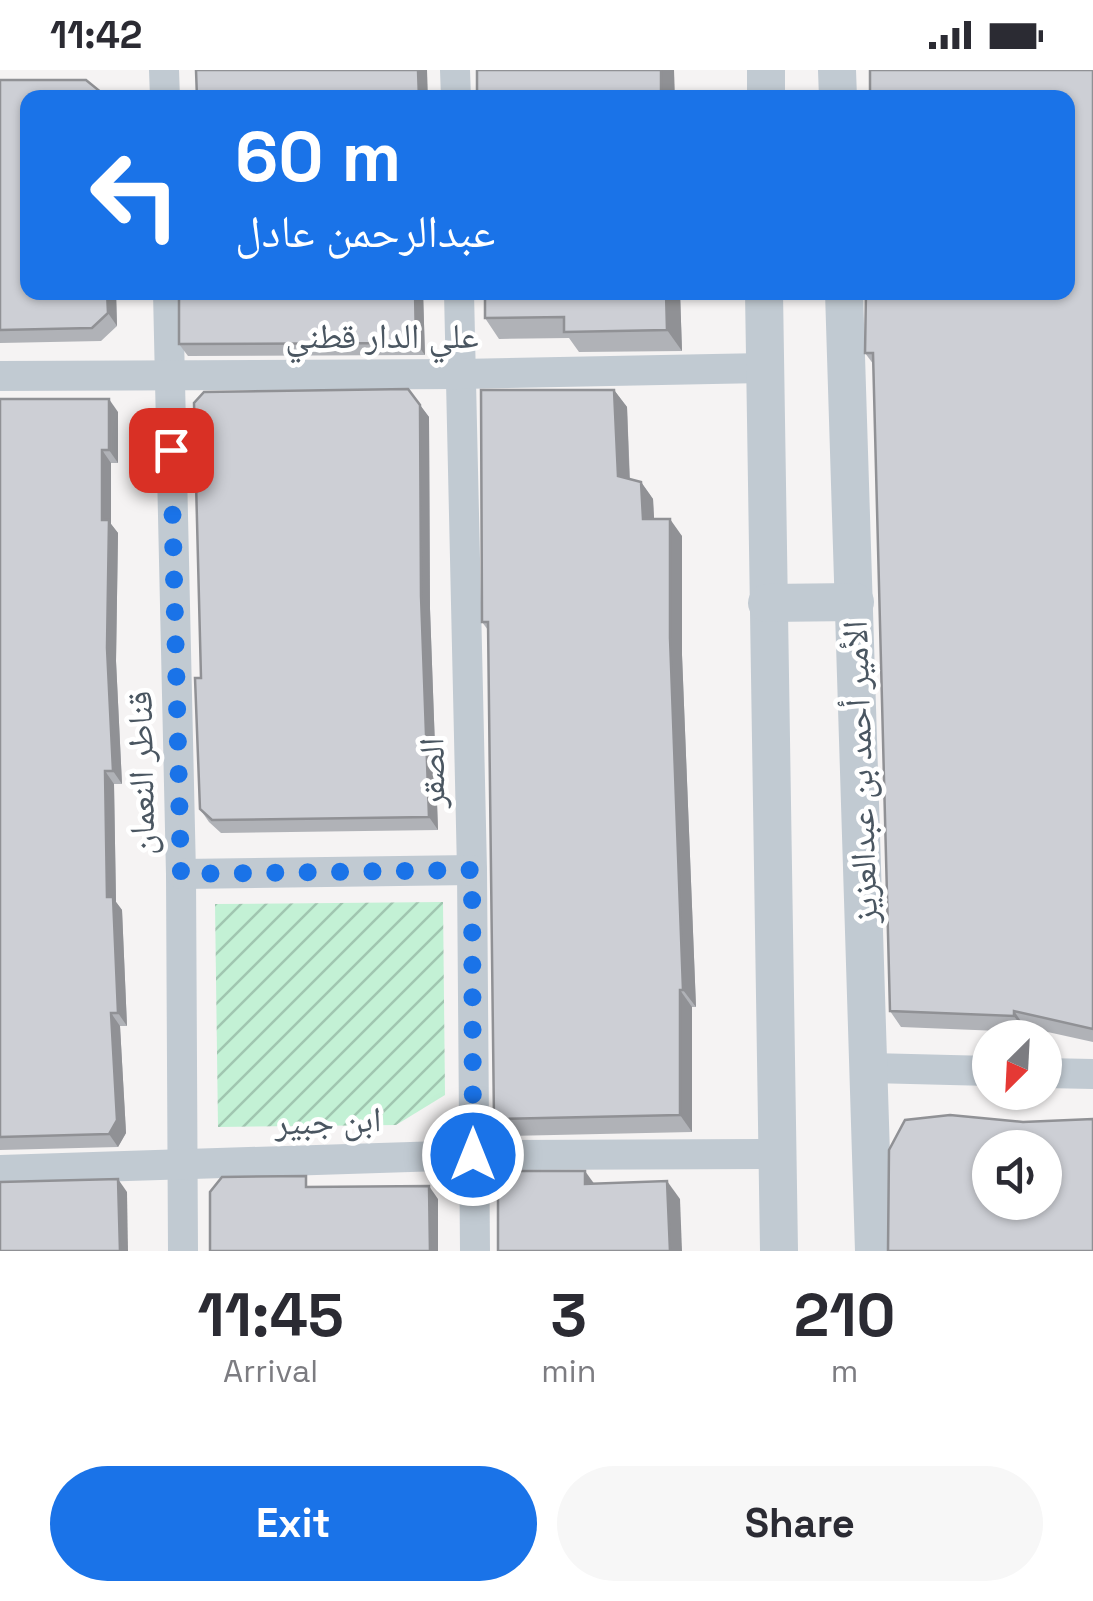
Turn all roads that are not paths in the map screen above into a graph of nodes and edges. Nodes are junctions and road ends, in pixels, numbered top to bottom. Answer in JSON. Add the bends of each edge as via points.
{"nodes":[{"id":1,"x":168,"y":300,"type":"edge"},
{"id":2,"x":459,"y":300,"type":"edge"},
{"id":3,"x":764,"y":300,"type":"edge"},
{"id":4,"x":844,"y":300,"type":"edge"},
{"id":5,"x":764,"y":368,"type":"junction"},
{"id":6,"x":169,"y":373,"type":"junction"},
{"id":7,"x":460,"y":374,"type":"junction"},
{"id":8,"x":0,"y":376,"type":"edge"},
{"id":9,"x":854,"y":602,"type":"junction"},
{"id":10,"x":767,"y":603,"type":"junction"},
{"id":11,"x":472,"y":870,"type":"junction"},
{"id":12,"x":181,"y":874,"type":"junction"},
{"id":13,"x":870,"y":1068,"type":"junction"},
{"id":14,"x":972,"y":1071,"type":"edge"},
{"id":15,"x":1062,"y":1073,"type":"edge"},
{"id":16,"x":1093,"y":1074,"type":"edge"},
{"id":17,"x":778,"y":1154,"type":"junction"},
{"id":18,"x":473,"y":1155,"type":"junction"},
{"id":19,"x":181,"y":1163,"type":"junction"},
{"id":20,"x":0,"y":1170,"type":"edge"},
{"id":21,"x":182,"y":1251,"type":"edge"},
{"id":22,"x":474,"y":1251,"type":"edge"},
{"id":23,"x":779,"y":1251,"type":"edge"},
{"id":24,"x":874,"y":1251,"type":"edge"}],
"edges":[{"from":1,"to":6,"type":"street","name":"قناطر النعمان"},
{"from":2,"to":7,"type":"street","name":"الصقر"},
{"from":3,"to":5,"type":"street"},
{"from":4,"to":9,"type":"street","name":"الأمير أحمد بن عبدالعزيز"},
{"from":5,"to":7,"type":"street","name":"علي الدار قطني"},
{"from":5,"to":10,"type":"street"},
{"from":6,"to":7,"type":"street","name":"علي الدار قطني"},
{"from":6,"to":8,"type":"street","name":"علي الدار قطني"},
{"from":6,"to":12,"type":"street","name":"قناطر النعمان"},
{"from":7,"to":11,"type":"street","name":"الصقر"},
{"from":9,"to":10,"type":"street"},
{"from":9,"to":13,"type":"street","name":"الأمير أحمد بن عبدالعزيز"},
{"from":10,"to":17,"type":"street"},
{"from":11,"to":12,"type":"street"},
{"from":11,"to":18,"type":"street","name":"الصقر"},
{"from":12,"to":19,"type":"street","name":"قناطر النعمان"},
{"from":13,"to":14,"type":"street"},
{"from":13,"to":24,"type":"street","name":"الأمير أحمد بن عبدالعزيز"},
{"from":15,"to":16,"type":"street"},
{"from":17,"to":18,"type":"street","name":"ابن جبير"},
{"from":17,"to":23,"type":"street"},
{"from":18,"to":19,"type":"street","name":"ابن جبير"},
{"from":18,"to":22,"type":"street","name":"الصقر"},
{"from":19,"to":20,"type":"street","name":"ابن جبير"},
{"from":19,"to":21,"type":"street","name":"قناطر النعمان"}]}
